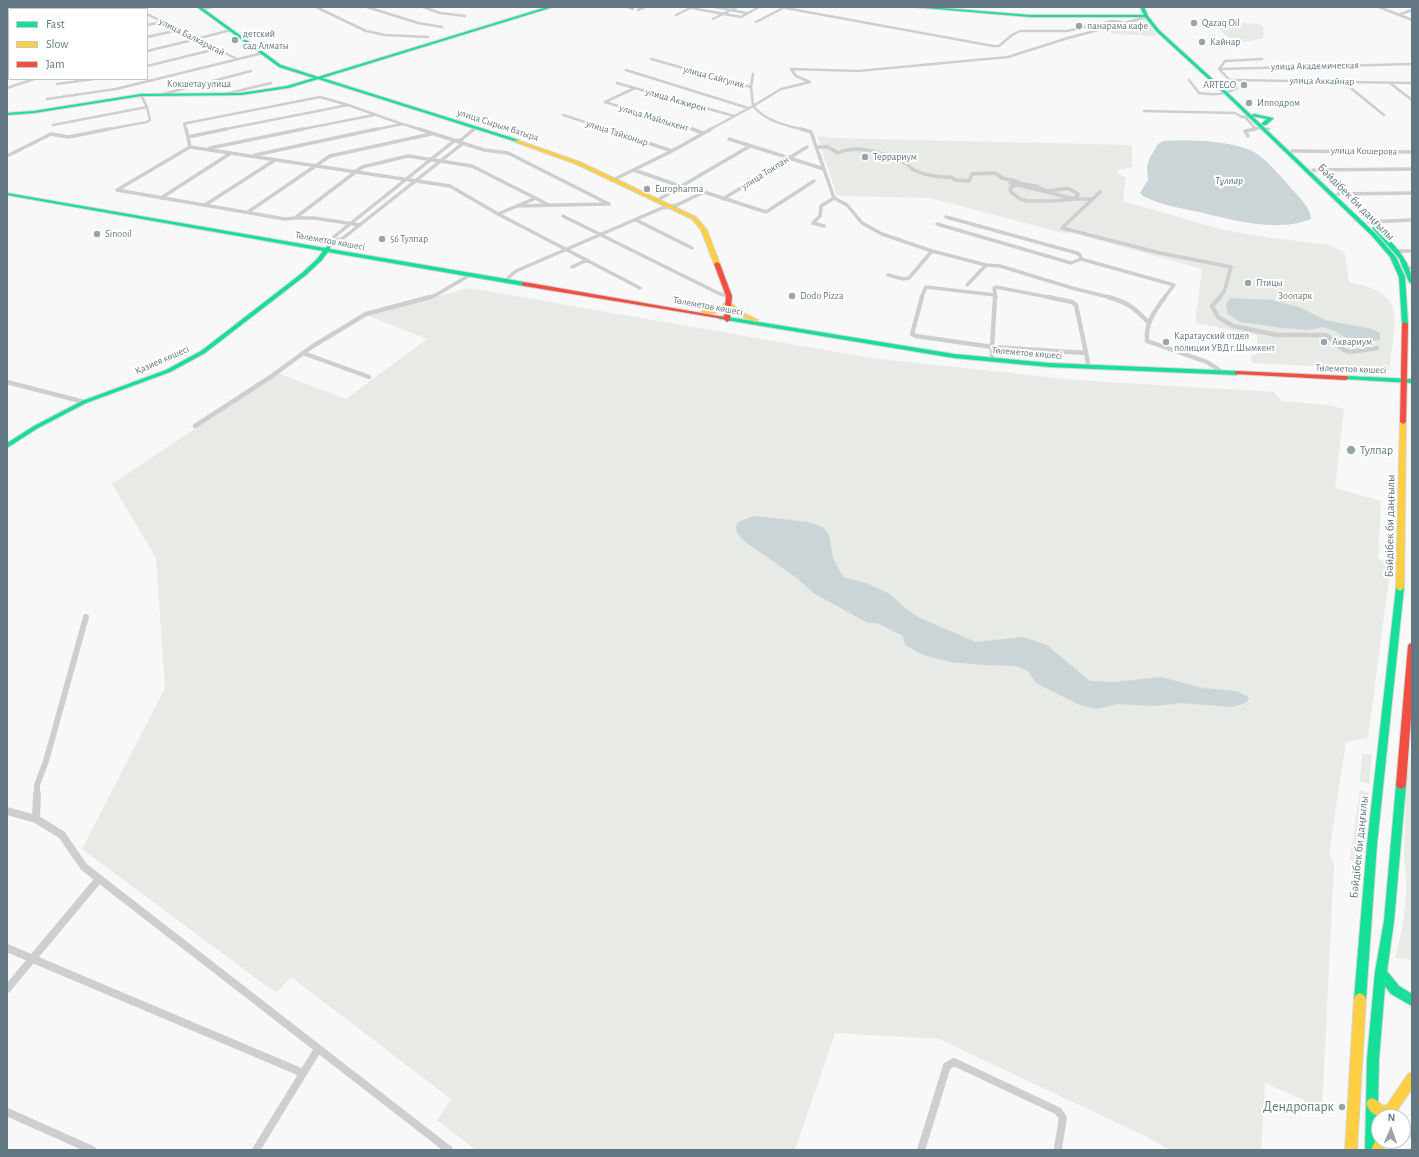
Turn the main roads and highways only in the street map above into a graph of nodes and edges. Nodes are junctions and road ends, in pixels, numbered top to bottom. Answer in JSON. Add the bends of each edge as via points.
{"nodes":[{"id":1,"x":551,"y":7,"type":"edge"},
{"id":2,"x":915,"y":7,"type":"edge"},
{"id":3,"x":930,"y":7,"type":"edge"},
{"id":4,"x":200,"y":8,"type":"edge"},
{"id":5,"x":960,"y":10,"type":"edge"},
{"id":6,"x":1146,"y":12,"type":"edge"},
{"id":7,"x":341,"y":71,"type":"junction"},
{"id":8,"x":305,"y":74,"type":"junction"},
{"id":9,"x":318,"y":78,"type":"junction"},
{"id":10,"x":302,"y":83,"type":"junction"},
{"id":11,"x":333,"y":83,"type":"junction"},
{"id":12,"x":7,"y":114,"type":"edge"},
{"id":13,"x":1250,"y":116,"type":"junction"},
{"id":14,"x":1263,"y":127,"type":"junction"},
{"id":15,"x":1289,"y":151,"type":"junction"},
{"id":16,"x":7,"y":192,"type":"edge"},
{"id":17,"x":326,"y":249,"type":"junction"},
{"id":18,"x":399,"y":261,"type":"junction"},
{"id":19,"x":1410,"y":268,"type":"edge"},
{"id":20,"x":1412,"y":282,"type":"edge"},
{"id":21,"x":729,"y":300,"type":"junction"},
{"id":22,"x":704,"y":312,"type":"junction"},
{"id":23,"x":727,"y":318,"type":"junction"},
{"id":24,"x":754,"y":320,"type":"junction"},
{"id":25,"x":1412,"y":377,"type":"edge"},
{"id":26,"x":1403,"y":378,"type":"junction"},
{"id":27,"x":1412,"y":381,"type":"edge"},
{"id":28,"x":7,"y":446,"type":"edge"},
{"id":29,"x":1402,"y":450,"type":"junction"},
{"id":30,"x":1412,"y":452,"type":"edge"},
{"id":31,"x":1412,"y":646,"type":"edge"},
{"id":32,"x":1381,"y":972,"type":"junction"},
{"id":33,"x":1412,"y":1000,"type":"edge"},
{"id":34,"x":1412,"y":1077,"type":"edge"},
{"id":35,"x":1372,"y":1104,"type":"junction"},
{"id":36,"x":1396,"y":1109,"type":"edge"},
{"id":37,"x":1351,"y":1150,"type":"edge"},
{"id":38,"x":1371,"y":1150,"type":"edge"}],
"edges":[{"from":1,"to":7,"type":"main road"},
{"from":2,"to":5,"type":"main road"},
{"from":3,"to":5,"type":"main road"},
{"from":4,"to":8,"type":"main road","name":"улица Сырым батыра","via":[[280,66]]},
{"from":5,"to":6,"type":"main road","via":[[1030,14]]},
{"from":6,"to":13,"type":"main road","name":"Бәйдібек би даңғылы","via":[[1158,31],[1229,93]]},
{"from":7,"to":8,"type":"main road"},
{"from":7,"to":9,"type":"main road","name":"Кокшетау улица"},
{"from":7,"to":11,"type":"main road","via":[[334,77]]},
{"from":8,"to":9,"type":"main road","name":"улица Сырым батыра"},
{"from":8,"to":10,"type":"main road","via":[[306,79]]},
{"from":9,"to":10,"type":"main road","name":"Кокшетау улица"},
{"from":9,"to":11,"type":"main road","name":"улица Сырым батыра"},
{"from":10,"to":11,"type":"main road"},
{"from":10,"to":12,"type":"main road","name":"Кокшетау улица","via":[[240,94],[142,95]]},
{"from":11,"to":21,"type":"main road","name":"улица Сырым батыра","via":[[540,148],[578,163],[694,218],[702,226]]},
{"from":13,"to":14,"type":"main road","name":"Бәйдібек би даңғылы"},
{"from":13,"to":14,"type":"main road","via":[[1271,119]]},
{"from":14,"to":15,"type":"main road","name":"Бәйдібек би даңғылы"},
{"from":15,"to":19,"type":"main road","name":"Бәйдібек би даңғылы","via":[[1369,222]]},
{"from":15,"to":26,"type":"main road","name":"Бәйдібек би даңғылы","via":[[1395,260],[1402,277],[1405,309]]},
{"from":16,"to":17,"type":"main road","name":"Төлеметов көшесі"},
{"from":17,"to":18,"type":"main road","name":"Төлеметов көшесі"},
{"from":17,"to":28,"type":"main road","name":"Қазиев көшесі","via":[[319,260],[304,274],[203,352],[168,371],[84,402]]},
{"from":18,"to":22,"type":"main road","name":"Төлеметов көшесі"},
{"from":18,"to":23,"type":"main road","name":"Төлеметов көшесі"},
{"from":19,"to":20,"type":"main road","name":"Бәйдібек би даңғылы"},
{"from":21,"to":22,"type":"main road","via":[[719,310]]},
{"from":21,"to":23,"type":"main road","name":"улица Сырым батыра"},
{"from":21,"to":24,"type":"main road","via":[[739,313]]},
{"from":22,"to":23,"type":"main road","name":"Төлеметов көшесі"},
{"from":23,"to":24,"type":"main road","name":"Төлеметов көшесі"},
{"from":23,"to":26,"type":"main road","name":"Төлеметов көшесі","via":[[898,348],[1003,362]]},
{"from":24,"to":26,"type":"main road","name":"Төлеметов көшесі","via":[[900,345],[992,356]]},
{"from":25,"to":26,"type":"main road","name":"Төлеметов көшесі"},
{"from":26,"to":27,"type":"main road","name":"Төлеметов көшесі"},
{"from":26,"to":29,"type":"main road","name":"Бәйдібек би даңғылы"},
{"from":29,"to":30,"type":"main road"},
{"from":29,"to":37,"type":"main road","name":"Бәйдібек би даңғылы","via":[[1401,583],[1380,751],[1365,910]]},
{"from":31,"to":32,"type":"main road","via":[[1402,788]]},
{"from":32,"to":33,"type":"main road","via":[[1395,990]]},
{"from":32,"to":35,"type":"main road","via":[[1373,1058]]},
{"from":34,"to":35,"type":"main road","via":[[1390,1110],[1381,1112]]},
{"from":34,"to":36,"type":"main road"},
{"from":35,"to":38,"type":"main road"}]}
